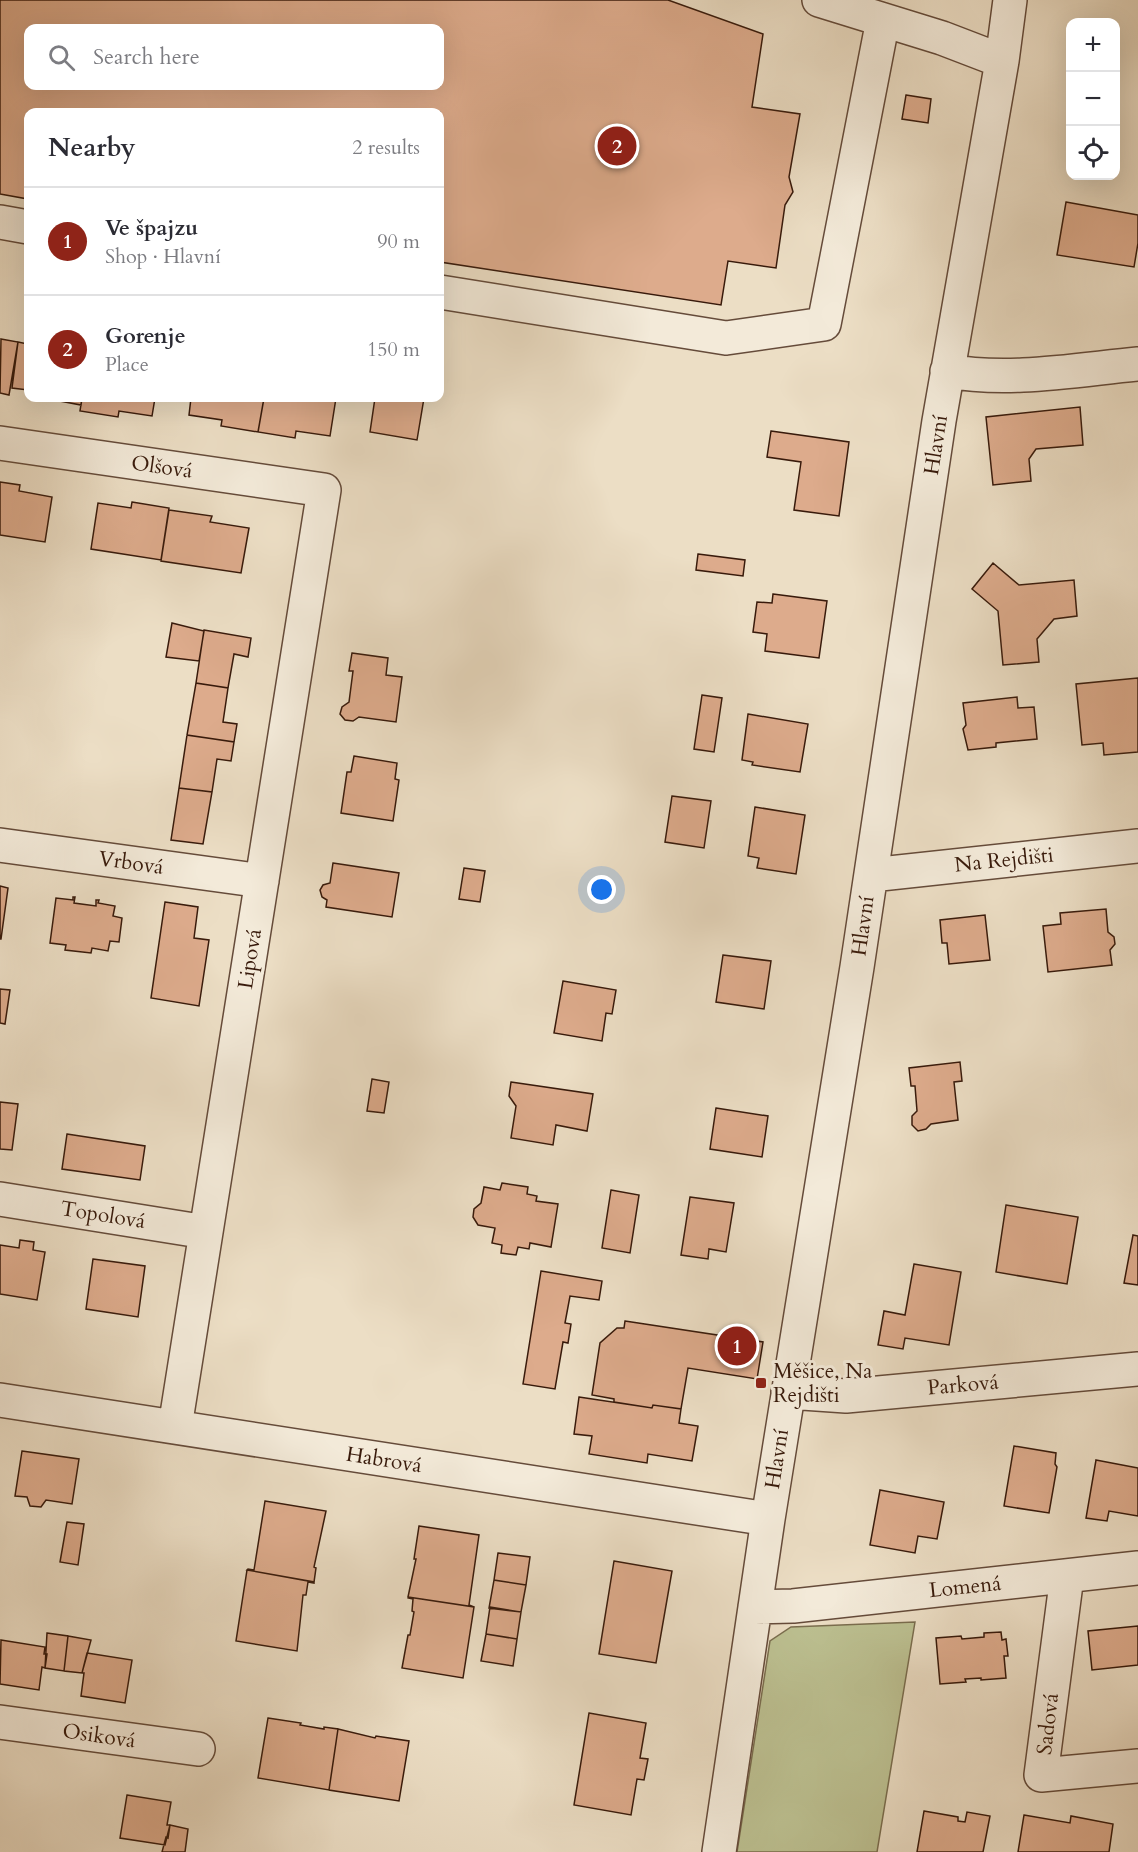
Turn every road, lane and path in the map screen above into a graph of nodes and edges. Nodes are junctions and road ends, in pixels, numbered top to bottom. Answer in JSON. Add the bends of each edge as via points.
{"nodes":[{"id":1,"x":819,"y":0,"type":"edge"},
{"id":2,"x":1010,"y":0,"type":"edge"},
{"id":3,"x":883,"y":20,"type":"junction"},
{"id":4,"x":1002,"y":61,"type":"junction"},
{"id":5,"x":0,"y":222,"type":"edge"},
{"id":6,"x":24,"y":226,"type":"edge"},
{"id":7,"x":444,"y":293,"type":"edge"},
{"id":8,"x":1138,"y":364,"type":"edge"},
{"id":9,"x":947,"y":371,"type":"junction"},
{"id":10,"x":0,"y":443,"type":"edge"},
{"id":11,"x":324,"y":490,"type":"joint"},
{"id":12,"x":0,"y":845,"type":"edge"},
{"id":13,"x":1138,"y":846,"type":"edge"},
{"id":14,"x":871,"y":874,"type":"junction"},
{"id":15,"x":262,"y":881,"type":"junction"},
{"id":16,"x":0,"y":1199,"type":"edge"},
{"id":17,"x":206,"y":1232,"type":"junction"},
{"id":18,"x":1138,"y":1369,"type":"edge"},
{"id":19,"x":788,"y":1392,"type":"junction"},
{"id":20,"x":0,"y":1400,"type":"edge"},
{"id":21,"x":176,"y":1427,"type":"junction"},
{"id":22,"x":768,"y":1519,"type":"junction"},
{"id":23,"x":1138,"y":1568,"type":"edge"},
{"id":24,"x":1067,"y":1576,"type":"junction"},
{"id":25,"x":755,"y":1607,"type":"junction"},
{"id":26,"x":0,"y":1722,"type":"edge"},
{"id":27,"x":198,"y":1749,"type":"dead end"},
{"id":28,"x":1138,"y":1766,"type":"edge"},
{"id":29,"x":719,"y":1852,"type":"edge"}],
"edges":[{"from":1,"to":3,"type":"street"},
{"from":2,"to":4,"type":"street","name":"Hlavní"},
{"from":3,"to":4,"type":"street"},
{"from":3,"to":7,"type":"street","via":[[824,324],[726,338]]},
{"from":4,"to":9,"type":"street","name":"Hlavní"},
{"from":5,"to":6,"type":"street"},
{"from":8,"to":9,"type":"street","via":[[1032,374],[974,376]]},
{"from":9,"to":14,"type":"street","name":"Hlavní"},
{"from":10,"to":11,"type":"street","name":"Olšová"},
{"from":11,"to":15,"type":"street","name":"Lipová"},
{"from":12,"to":15,"type":"street","name":"Vrbová"},
{"from":13,"to":14,"type":"street","name":"Na Rejdišti"},
{"from":14,"to":19,"type":"street","name":"Hlavní"},
{"from":15,"to":17,"type":"street","name":"Lipová"},
{"from":16,"to":17,"type":"street","name":"Topolová"},
{"from":17,"to":21,"type":"street","name":"Lipová"},
{"from":18,"to":19,"type":"street","name":"Parková","via":[[846,1396]]},
{"from":19,"to":22,"type":"street","name":"Hlavní"},
{"from":20,"to":21,"type":"street","name":"Habrová"},
{"from":21,"to":22,"type":"street","name":"Habrová"},
{"from":22,"to":25,"type":"street","name":"Hlavní"},
{"from":23,"to":24,"type":"street","name":"Lomená"},
{"from":24,"to":25,"type":"street","name":"Lomená"},
{"from":24,"to":28,"type":"street","name":"Sadová","via":[[1041,1775]]},
{"from":25,"to":29,"type":"street","name":"Hlavní"},
{"from":26,"to":27,"type":"street","name":"Osiková"}]}
